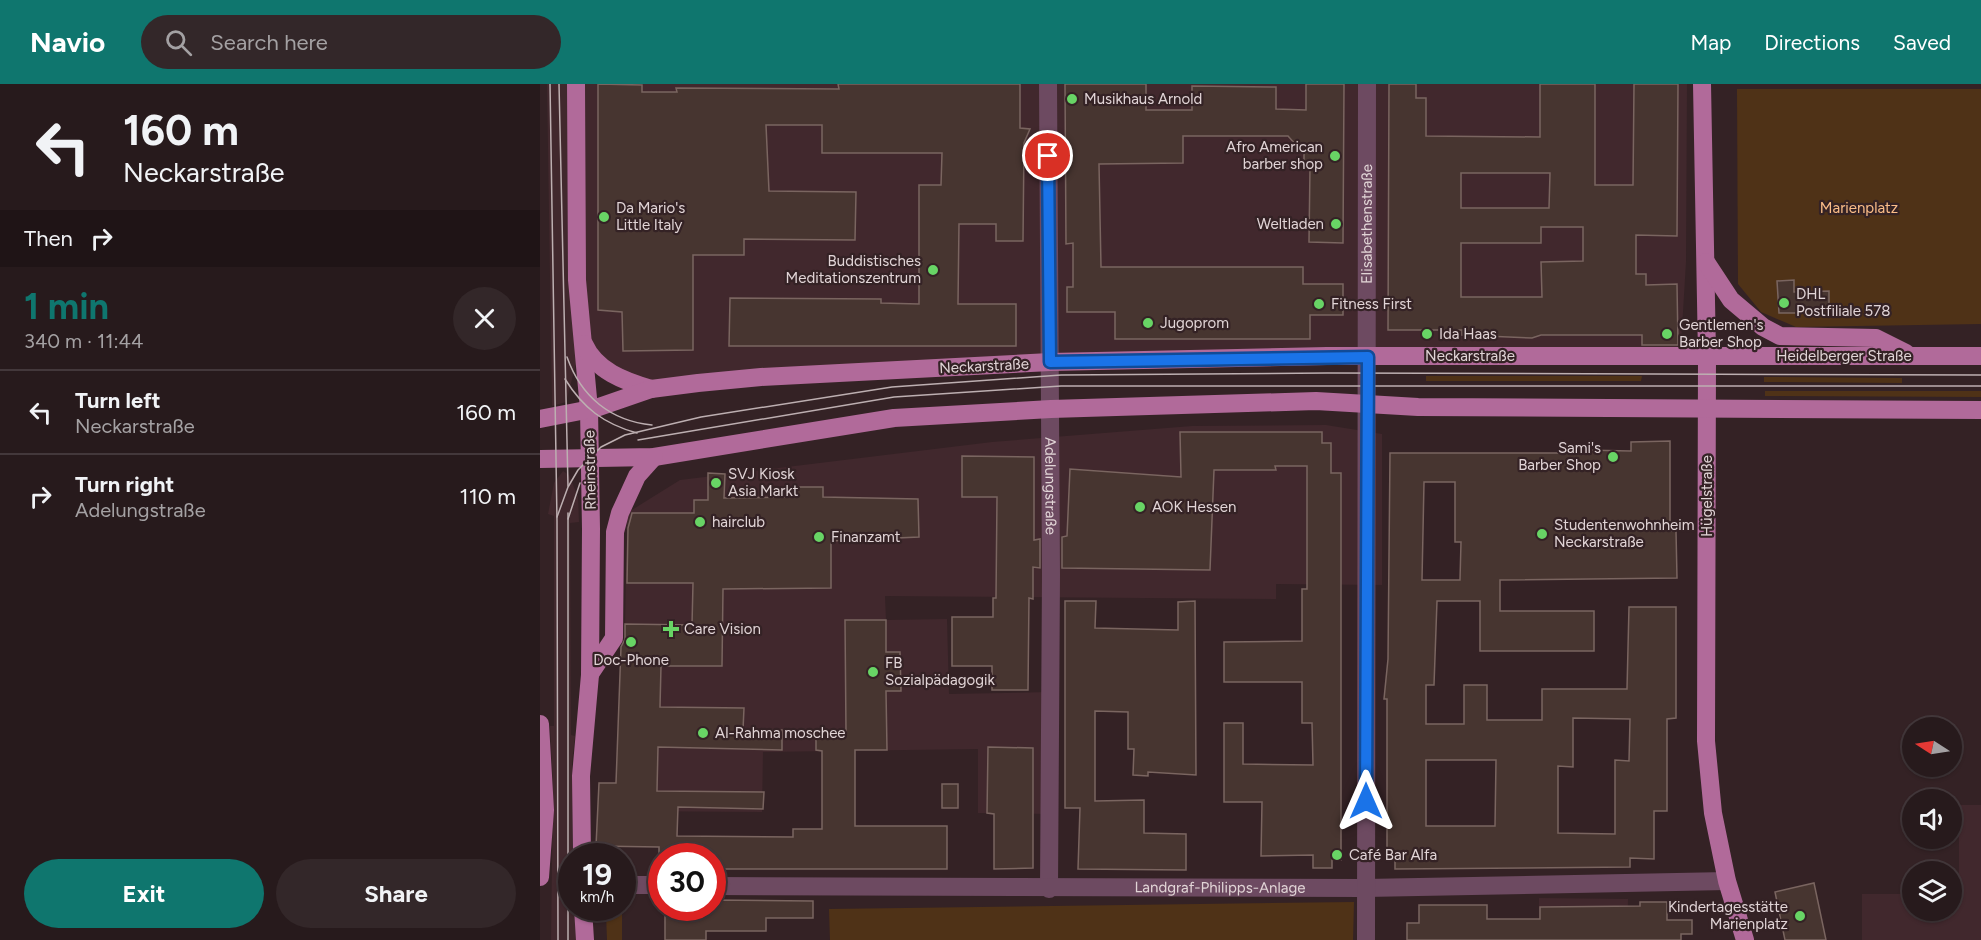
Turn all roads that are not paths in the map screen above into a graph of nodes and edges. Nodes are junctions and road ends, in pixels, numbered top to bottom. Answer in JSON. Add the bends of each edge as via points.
{"nodes":[{"id":1,"x":576,"y":84,"type":"edge"},
{"id":2,"x":1048,"y":84,"type":"edge"},
{"id":3,"x":1367,"y":84,"type":"edge"},
{"id":4,"x":1702,"y":84,"type":"edge"},
{"id":5,"x":1706,"y":262,"type":"junction"},
{"id":6,"x":582,"y":339,"type":"junction"},
{"id":7,"x":1707,"y":355,"type":"junction"},
{"id":8,"x":1910,"y":355,"type":"junction"},
{"id":9,"x":1981,"y":356,"type":"edge"},
{"id":10,"x":1368,"y":357,"type":"junction"},
{"id":11,"x":1050,"y":362,"type":"junction"},
{"id":12,"x":651,"y":389,"type":"junction"},
{"id":13,"x":1367,"y":404,"type":"junction"},
{"id":14,"x":1708,"y":408,"type":"junction"},
{"id":15,"x":1051,"y":409,"type":"junction"},
{"id":16,"x":589,"y":410,"type":"junction"},
{"id":17,"x":1981,"y":410,"type":"edge"},
{"id":18,"x":540,"y":419,"type":"edge"},
{"id":19,"x":654,"y":457,"type":"junction"},
{"id":20,"x":540,"y":459,"type":"edge"},
{"id":21,"x":589,"y":459,"type":"junction"},
{"id":22,"x":590,"y":675,"type":"junction"},
{"id":23,"x":540,"y":724,"type":"edge"},
{"id":24,"x":582,"y":843,"type":"edge"},
{"id":25,"x":540,"y":877,"type":"edge"},
{"id":26,"x":1727,"y":882,"type":"junction"},
{"id":27,"x":726,"y":886,"type":"edge"},
{"id":28,"x":1365,"y":888,"type":"junction"},
{"id":29,"x":1050,"y":889,"type":"junction"},
{"id":30,"x":584,"y":921,"type":"edge"},
{"id":31,"x":585,"y":940,"type":"edge"},
{"id":32,"x":1366,"y":940,"type":"edge"},
{"id":33,"x":1745,"y":940,"type":"edge"}],
"edges":[{"from":1,"to":6,"type":"main road","name":"Rheinstraße","via":[[577,280]]},
{"from":2,"to":11,"type":"street","name":"Adelungstraße"},
{"from":3,"to":10,"type":"street","name":"Elisabethenstraße"},
{"from":4,"to":5,"type":"main road","name":"Hügelstraße"},
{"from":5,"to":7,"type":"main road","name":"Hügelstraße"},
{"from":5,"to":8,"type":"main road","via":[[1731,300],[1762,327],[1780,336],[1876,338]]},
{"from":6,"to":12,"type":"main road","via":[[588,353],[610,373]]},
{"from":6,"to":16,"type":"main road","name":"Rheinstraße"},
{"from":7,"to":8,"type":"main road","name":"Heidelberger Straße"},
{"from":7,"to":10,"type":"main road","name":"Neckarstraße"},
{"from":7,"to":14,"type":"main road","name":"Hügelstraße"},
{"from":8,"to":9,"type":"main road","name":"Heidelberger Straße"},
{"from":10,"to":11,"type":"main road","name":"Neckarstraße"},
{"from":10,"to":13,"type":"street","name":"Elisabethenstraße"},
{"from":11,"to":12,"type":"main road","name":"Neckarstraße","via":[[761,377]]},
{"from":11,"to":15,"type":"street","name":"Adelungstraße"},
{"from":12,"to":16,"type":"main road","name":"Neckarstraße"},
{"from":13,"to":14,"type":"main road"},
{"from":13,"to":15,"type":"main road","via":[[1316,401]]},
{"from":13,"to":28,"type":"street","name":"Elisabethenstraße"},
{"from":14,"to":17,"type":"main road"},
{"from":14,"to":26,"type":"main road","name":"Hügelstraße","via":[[1706,741],[1713,813]]},
{"from":15,"to":19,"type":"main road","via":[[894,418]]},
{"from":15,"to":29,"type":"street","name":"Adelungstraße"},
{"from":16,"to":18,"type":"main road","name":"Neckarstraße"},
{"from":16,"to":21,"type":"main road","name":"Rheinstraße"},
{"from":19,"to":21,"type":"main road"},
{"from":19,"to":22,"type":"main road","via":[[637,476],[620,513],[615,532],[614,638]]},
{"from":20,"to":21,"type":"main road"},
{"from":21,"to":22,"type":"main road","name":"Rheinstraße"},
{"from":22,"to":24,"type":"main road","name":"Rheinstraße","via":[[581,776]]},
{"from":23,"to":25,"type":"main road","via":[[545,810]]},
{"from":26,"to":28,"type":"street","name":"Landgraf-Philipps-Anlage"},
{"from":26,"to":33,"type":"main road","name":"Hügelstraße"},
{"from":27,"to":29,"type":"street","name":"Landgraf-Philipps-Anlage"},
{"from":28,"to":29,"type":"street","name":"Landgraf-Philipps-Anlage"},
{"from":28,"to":32,"type":"street","name":"Elisabethenstraße"},
{"from":30,"to":31,"type":"main road"}]}
